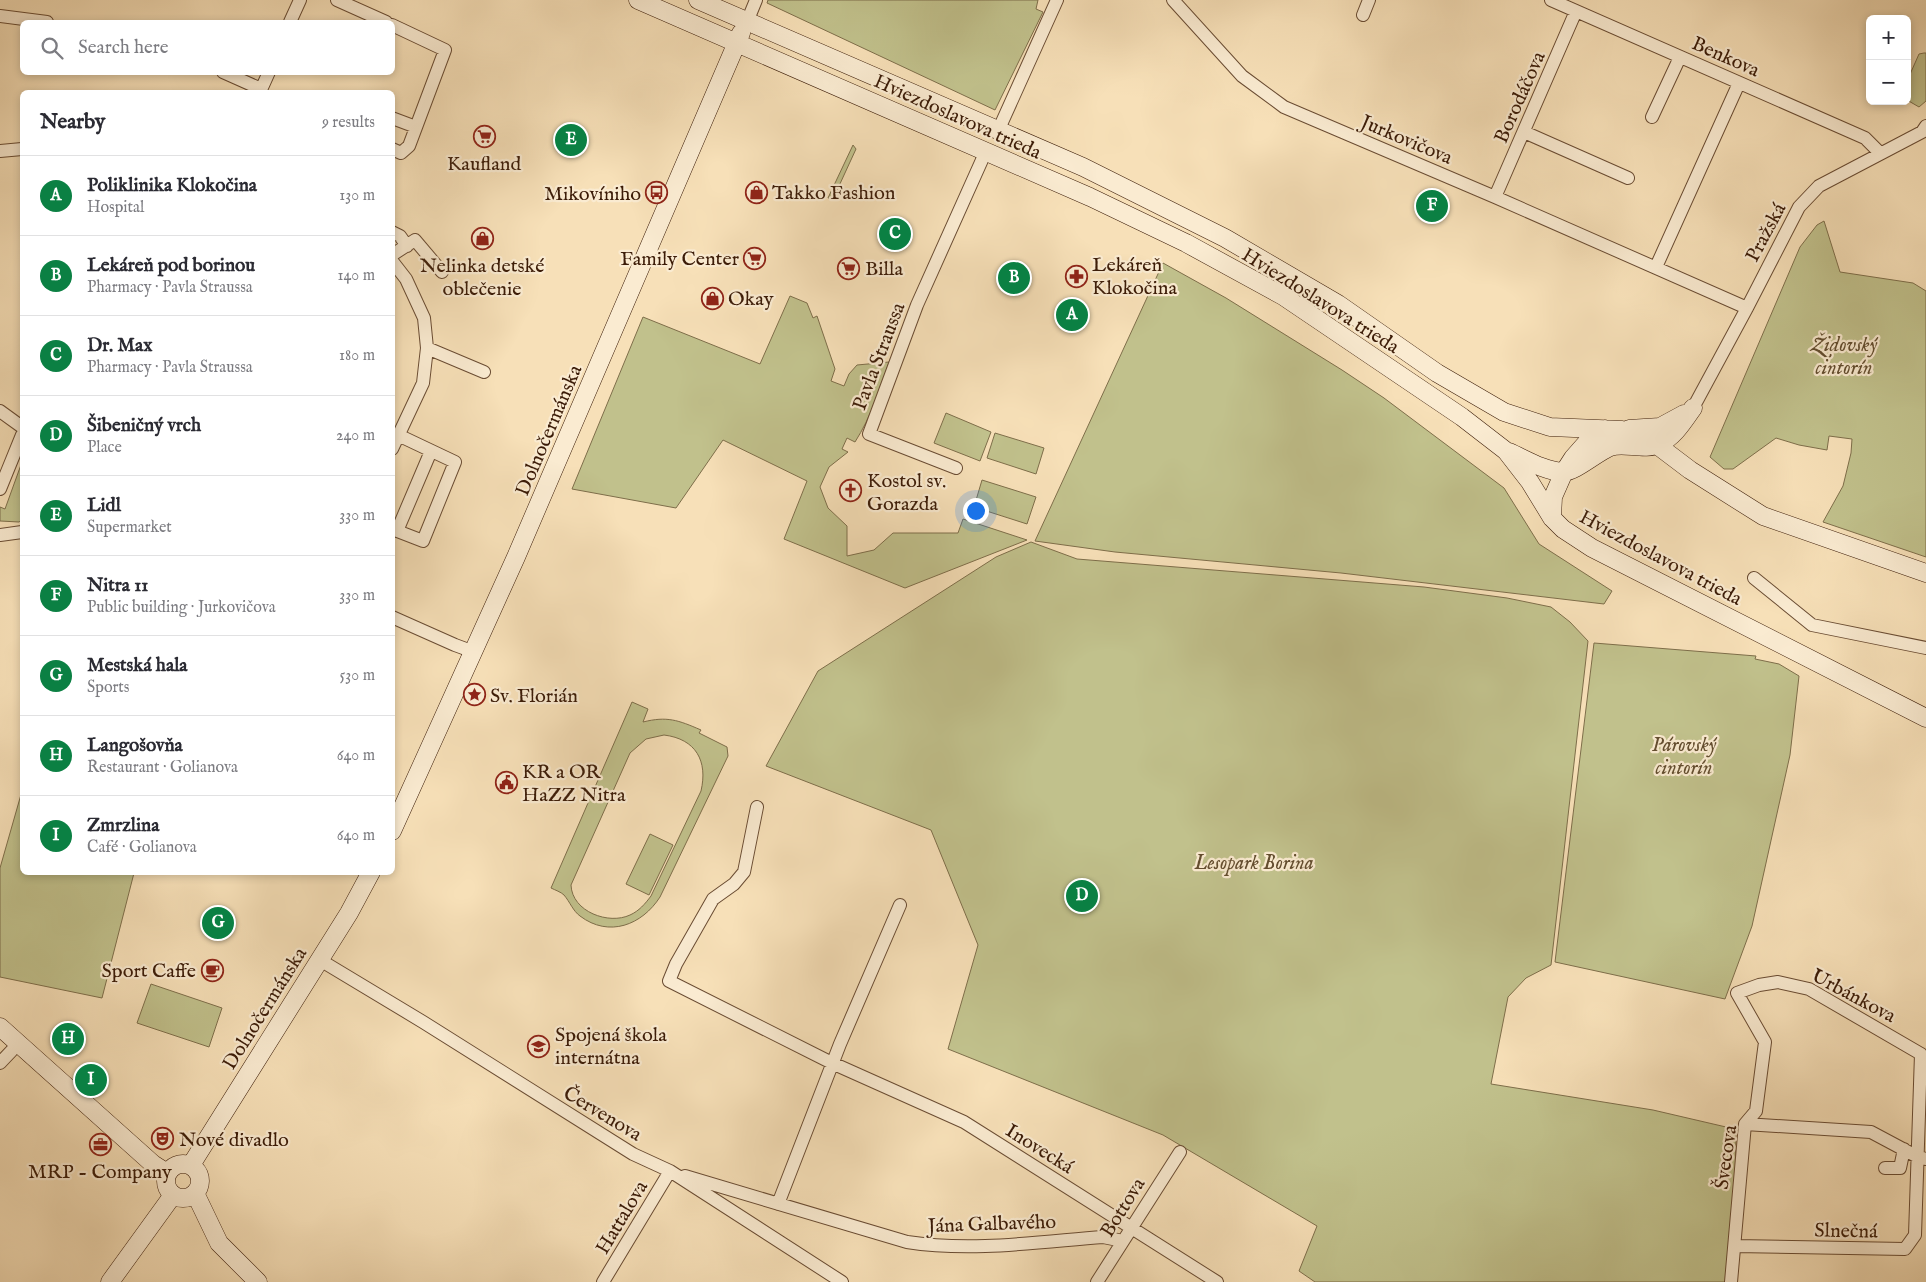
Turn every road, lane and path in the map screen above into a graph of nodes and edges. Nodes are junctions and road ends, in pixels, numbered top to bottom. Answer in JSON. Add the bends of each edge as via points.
{"nodes":[{"id":1,"x":300,"y":0,"type":"edge"},
{"id":2,"x":337,"y":0,"type":"edge"},
{"id":3,"x":638,"y":0,"type":"edge"},
{"id":4,"x":698,"y":0,"type":"edge"},
{"id":5,"x":756,"y":0,"type":"edge"},
{"id":6,"x":1056,"y":0,"type":"edge"},
{"id":7,"x":1173,"y":0,"type":"edge"},
{"id":8,"x":1369,"y":0,"type":"edge"},
{"id":9,"x":1551,"y":0,"type":"edge"},
{"id":10,"x":1576,"y":11,"type":"junction"},
{"id":11,"x":1363,"y":15,"type":"dead end"},
{"id":12,"x":0,"y":16,"type":"edge"},
{"id":13,"x":31,"y":20,"type":"edge"},
{"id":14,"x":291,"y":20,"type":"edge"},
{"id":15,"x":382,"y":20,"type":"edge"},
{"id":16,"x":747,"y":22,"type":"junction"},
{"id":17,"x":395,"y":26,"type":"edge"},
{"id":18,"x":736,"y":43,"type":"junction"},
{"id":19,"x":1680,"y":56,"type":"junction"},
{"id":20,"x":229,"y":75,"type":"edge"},
{"id":21,"x":268,"y":75,"type":"edge"},
{"id":22,"x":1739,"y":83,"type":"junction"},
{"id":23,"x":259,"y":90,"type":"edge"},
{"id":24,"x":261,"y":90,"type":"edge"},
{"id":25,"x":1652,"y":117,"type":"dead end"},
{"id":26,"x":395,"y":119,"type":"edge"},
{"id":27,"x":1926,"y":126,"type":"edge"},
{"id":28,"x":416,"y":127,"type":"junction"},
{"id":29,"x":998,"y":131,"type":"junction"},
{"id":30,"x":1524,"y":132,"type":"junction"},
{"id":31,"x":20,"y":149,"type":"edge"},
{"id":32,"x":0,"y":151,"type":"edge"},
{"id":33,"x":395,"y":151,"type":"edge"},
{"id":34,"x":986,"y":151,"type":"junction"},
{"id":35,"x":1880,"y":153,"type":"junction"},
{"id":36,"x":1628,"y":178,"type":"dead end"},
{"id":37,"x":1495,"y":197,"type":"junction"},
{"id":38,"x":395,"y":234,"type":"edge"},
{"id":39,"x":407,"y":246,"type":"junction"},
{"id":40,"x":395,"y":252,"type":"edge"},
{"id":41,"x":395,"y":265,"type":"edge"},
{"id":42,"x":1656,"y":267,"type":"junction"},
{"id":43,"x":442,"y":272,"type":"dead end"},
{"id":44,"x":1747,"y":308,"type":"junction"},
{"id":45,"x":427,"y":348,"type":"junction"},
{"id":46,"x":484,"y":372,"type":"dead end"},
{"id":47,"x":1693,"y":408,"type":"junction"},
{"id":48,"x":0,"y":411,"type":"edge"},
{"id":49,"x":20,"y":426,"type":"edge"},
{"id":50,"x":1614,"y":429,"type":"junction"},
{"id":51,"x":398,"y":435,"type":"junction"},
{"id":52,"x":20,"y":440,"type":"edge"},
{"id":53,"x":395,"y":442,"type":"edge"},
{"id":54,"x":1657,"y":445,"type":"junction"},
{"id":55,"x":432,"y":451,"type":"junction"},
{"id":56,"x":1506,"y":451,"type":"junction"},
{"id":57,"x":956,"y":468,"type":"dead end"},
{"id":58,"x":1690,"y":470,"type":"junction"},
{"id":59,"x":1564,"y":472,"type":"junction"},
{"id":60,"x":0,"y":489,"type":"edge"},
{"id":61,"x":1552,"y":518,"type":"junction"},
{"id":62,"x":395,"y":530,"type":"edge"},
{"id":63,"x":20,"y":532,"type":"edge"},
{"id":64,"x":0,"y":535,"type":"edge"},
{"id":65,"x":1926,"y":573,"type":"edge"},
{"id":66,"x":1754,"y":578,"type":"dead end"},
{"id":67,"x":395,"y":618,"type":"edge"},
{"id":68,"x":1926,"y":648,"type":"edge"},
{"id":69,"x":474,"y":652,"type":"junction"},
{"id":70,"x":1926,"y":718,"type":"edge"},
{"id":71,"x":757,"y":807,"type":"dead end"},
{"id":72,"x":395,"y":824,"type":"edge"},
{"id":73,"x":369,"y":875,"type":"edge"},
{"id":74,"x":900,"y":905,"type":"dead end"},
{"id":75,"x":320,"y":960,"type":"junction"},
{"id":76,"x":1737,"y":993,"type":"joint"},
{"id":77,"x":0,"y":1027,"type":"edge"},
{"id":78,"x":18,"y":1044,"type":"junction"},
{"id":79,"x":1923,"y":1052,"type":"edge"},
{"id":80,"x":0,"y":1063,"type":"edge"},
{"id":81,"x":832,"y":1063,"type":"junction"},
{"id":82,"x":1745,"y":1124,"type":"junction"},
{"id":83,"x":1904,"y":1149,"type":"junction"},
{"id":84,"x":1180,"y":1152,"type":"dead end"},
{"id":85,"x":1921,"y":1157,"type":"edge"},
{"id":86,"x":191,"y":1165,"type":"junction"},
{"id":87,"x":1885,"y":1168,"type":"dead end"},
{"id":88,"x":670,"y":1172,"type":"junction"},
{"id":89,"x":167,"y":1173,"type":"junction"},
{"id":90,"x":195,"y":1193,"type":"junction"},
{"id":91,"x":173,"y":1195,"type":"junction"},
{"id":92,"x":1921,"y":1202,"type":"edge"},
{"id":93,"x":778,"y":1204,"type":"junction"},
{"id":94,"x":1130,"y":1228,"type":"junction"},
{"id":95,"x":1123,"y":1241,"type":"junction"},
{"id":96,"x":1735,"y":1246,"type":"junction"},
{"id":97,"x":110,"y":1282,"type":"edge"},
{"id":98,"x":258,"y":1282,"type":"edge"},
{"id":99,"x":603,"y":1282,"type":"edge"},
{"id":100,"x":842,"y":1282,"type":"edge"},
{"id":101,"x":1097,"y":1282,"type":"edge"},
{"id":102,"x":1217,"y":1282,"type":"edge"},
{"id":103,"x":1731,"y":1282,"type":"edge"}],
"edges":[{"from":1,"to":14,"type":"street"},
{"from":2,"to":15,"type":"street"},
{"from":3,"to":18,"type":"street","name":"Hviezdoslavova trieda"},
{"from":4,"to":16,"type":"street","name":"Hviezdoslavova trieda"},
{"from":5,"to":16,"type":"street"},
{"from":6,"to":29,"type":"street"},
{"from":7,"to":37,"type":"street","name":"Jurkovičova","via":[[1242,76],[1284,107]]},
{"from":8,"to":11,"type":"street"},
{"from":9,"to":10,"type":"street","name":"Benkova"},
{"from":10,"to":19,"type":"street","name":"Benkova"},
{"from":10,"to":30,"type":"street","name":"Borodáčova"},
{"from":12,"to":13,"type":"street"},
{"from":16,"to":18,"type":"street","name":"Dolnočermánska"},
{"from":16,"to":29,"type":"street","name":"Hviezdoslavova trieda"},
{"from":17,"to":28,"type":"street","via":[[445,50]]},
{"from":18,"to":34,"type":"street","name":"Hviezdoslavova trieda"},
{"from":18,"to":69,"type":"street","name":"Dolnočermánska"},
{"from":19,"to":22,"type":"street","name":"Benkova"},
{"from":19,"to":25,"type":"street"},
{"from":20,"to":23,"type":"street"},
{"from":21,"to":24,"type":"street"},
{"from":22,"to":35,"type":"street","name":"Benkova","via":[[1865,138]]},
{"from":22,"to":42,"type":"street"},
{"from":26,"to":28,"type":"street"},
{"from":27,"to":35,"type":"street","name":"Pražská","via":[[1922,132]]},
{"from":28,"to":33,"type":"street","via":[[409,146],[401,153]]},
{"from":29,"to":34,"type":"street"},
{"from":29,"to":50,"type":"street","name":"Hviezdoslavova trieda","via":[[1083,167],[1225,238],[1338,304],[1437,373],[1504,412],[1550,427]]},
{"from":30,"to":36,"type":"street"},
{"from":30,"to":37,"type":"street","name":"Borodáčova"},
{"from":31,"to":32,"type":"street"},
{"from":34,"to":56,"type":"street","name":"Hviezdoslavova trieda","via":[[1159,229],[1283,296],[1462,417]]},
{"from":34,"to":57,"type":"street","name":"Pavla Straussa","via":[[917,305],[869,434]]},
{"from":35,"to":44,"type":"street","name":"Pražská","via":[[1819,186],[1799,206]]},
{"from":37,"to":42,"type":"street","name":"Jurkovičova"},
{"from":38,"to":39,"type":"street"},
{"from":39,"to":40,"type":"street"},
{"from":39,"to":43,"type":"street","via":[[415,240]]},
{"from":41,"to":45,"type":"street","via":[[406,279],[424,318]]},
{"from":42,"to":44,"type":"street","name":"Jurkovičova"},
{"from":44,"to":47,"type":"street","name":"Pražská"},
{"from":45,"to":46,"type":"street"},
{"from":45,"to":51,"type":"street","via":[[423,383]]},
{"from":47,"to":50,"type":"street","via":[[1660,427]]},
{"from":47,"to":54,"type":"street","via":[[1675,433]]},
{"from":47,"to":58,"type":"street","via":[[1681,442]]},
{"from":48,"to":49,"type":"street"},
{"from":50,"to":54,"type":"street","name":"Hviezdoslavova trieda","via":[[1638,435]]},
{"from":50,"to":59,"type":"street","via":[[1588,441]]},
{"from":51,"to":53,"type":"street"},
{"from":51,"to":55,"type":"street"},
{"from":52,"to":60,"type":"street"},
{"from":54,"to":58,"type":"street","name":"Hviezdoslavova trieda"},
{"from":54,"to":59,"type":"street","via":[[1612,446],[1594,454],[1575,469]]},
{"from":55,"to":62,"type":"street"},
{"from":55,"to":62,"type":"street","via":[[455,462],[423,541]]},
{"from":56,"to":59,"type":"street"},
{"from":56,"to":61,"type":"street","name":"Hviezdoslavova trieda"},
{"from":58,"to":65,"type":"street","name":"Hviezdoslavova trieda","via":[[1763,516]]},
{"from":59,"to":61,"type":"street","via":[[1553,497]]},
{"from":61,"to":70,"type":"street","name":"Hviezdoslavova trieda","via":[[1592,548]]},
{"from":63,"to":64,"type":"street"},
{"from":66,"to":68,"type":"street","via":[[1812,625]]},
{"from":67,"to":69,"type":"street"},
{"from":69,"to":72,"type":"street","name":"Dolnočermánska"},
{"from":71,"to":81,"type":"street","name":"Inovecká","via":[[744,872],[713,899],[668,981]]},
{"from":73,"to":75,"type":"street","name":"Dolnočermánska"},
{"from":74,"to":81,"type":"street"},
{"from":75,"to":86,"type":"street","name":"Dolnočermánska"},
{"from":75,"to":88,"type":"street","name":"Červenova","via":[[633,1154]]},
{"from":76,"to":79,"type":"street","name":"Urbánkova","via":[[1778,982],[1809,989]]},
{"from":76,"to":82,"type":"street","name":"Švecova","via":[[1765,1042],[1756,1111]]},
{"from":77,"to":78,"type":"street"},
{"from":78,"to":80,"type":"street"},
{"from":78,"to":89,"type":"street"},
{"from":79,"to":85,"type":"street","name":"Slnečná"},
{"from":81,"to":93,"type":"street"},
{"from":81,"to":94,"type":"street","name":"Inovecká","via":[[964,1122]]},
{"from":82,"to":83,"type":"street","via":[[1871,1132]]},
{"from":82,"to":96,"type":"street","name":"Švecova"},
{"from":83,"to":85,"type":"street"},
{"from":83,"to":87,"type":"street","via":[[1900,1168]]},
{"from":84,"to":94,"type":"street","name":"Bottova"},
{"from":85,"to":92,"type":"street","name":"Slnečná"},
{"from":86,"to":89,"type":"street","via":[[178,1164]]},
{"from":86,"to":90,"type":"street","via":[[200,1178],[200,1186]]},
{"from":88,"to":93,"type":"street","name":"Jána Galbavého"},
{"from":88,"to":99,"type":"street","name":"Hattalova"},
{"from":88,"to":100,"type":"street","name":"Červenova"},
{"from":89,"to":91,"type":"street","via":[[166,1185]]},
{"from":90,"to":91,"type":"street","via":[[184,1198]]},
{"from":90,"to":98,"type":"street","via":[[219,1243]]},
{"from":91,"to":97,"type":"street"},
{"from":92,"to":96,"type":"street","name":"Slnečná","via":[[1915,1235],[1905,1249]]},
{"from":93,"to":95,"type":"street","name":"Jána Galbavého","via":[[927,1245],[969,1246],[1102,1237]]},
{"from":94,"to":95,"type":"street","name":"Bottova"},
{"from":94,"to":102,"type":"street","name":"Inovecká"},
{"from":95,"to":101,"type":"street","name":"Bottova"},
{"from":96,"to":103,"type":"street"}]}
